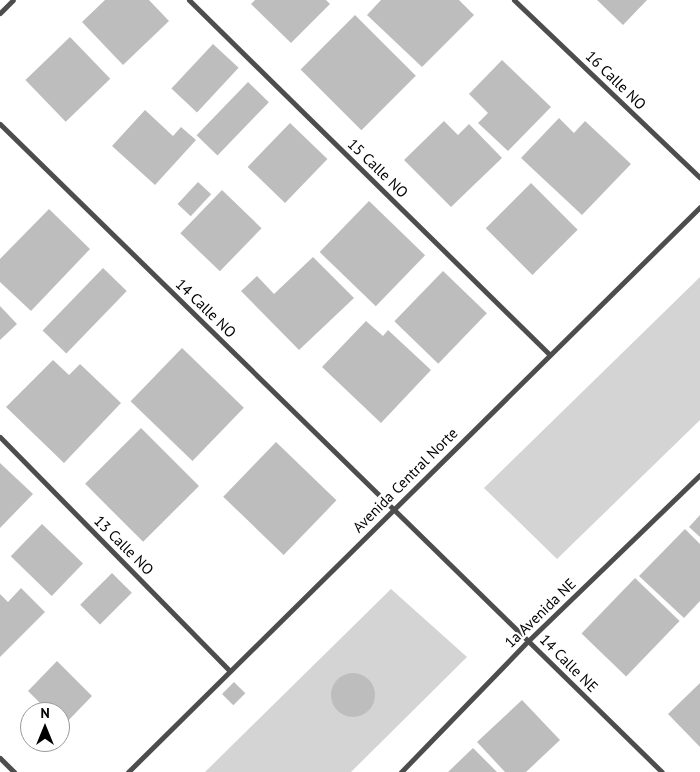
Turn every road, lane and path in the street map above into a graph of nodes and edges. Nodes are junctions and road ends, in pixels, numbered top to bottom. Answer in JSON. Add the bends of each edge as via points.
{"nodes":[{"id":1,"x":13,"y":0,"type":"edge"},
{"id":2,"x":189,"y":0,"type":"edge"},
{"id":3,"x":514,"y":0,"type":"edge"},
{"id":4,"x":0,"y":13,"type":"edge"},
{"id":5,"x":0,"y":124,"type":"edge"},
{"id":6,"x":700,"y":178,"type":"edge"},
{"id":7,"x":700,"y":207,"type":"edge"},
{"id":8,"x":550,"y":355,"type":"junction"},
{"id":9,"x":0,"y":437,"type":"edge"},
{"id":10,"x":700,"y":475,"type":"edge"},
{"id":11,"x":394,"y":509,"type":"junction"},
{"id":12,"x":529,"y":640,"type":"junction"},
{"id":13,"x":230,"y":671,"type":"junction"},
{"id":14,"x":0,"y":758,"type":"edge"},
{"id":15,"x":14,"y":772,"type":"edge"},
{"id":16,"x":128,"y":772,"type":"edge"},
{"id":17,"x":401,"y":772,"type":"edge"},
{"id":18,"x":662,"y":772,"type":"edge"}],
"edges":[{"from":1,"to":4,"type":"street"},
{"from":2,"to":8,"type":"street","name":"15 Calle NO"},
{"from":3,"to":6,"type":"street","name":"16 Calle NO"},
{"from":5,"to":11,"type":"street","name":"14 Calle NO"},
{"from":7,"to":8,"type":"street","name":"Avenida Central Norte"},
{"from":8,"to":11,"type":"street","name":"Avenida Central Norte"},
{"from":9,"to":13,"type":"street","name":"13 Calle NO"},
{"from":10,"to":12,"type":"street","name":"1a Avenida NE"},
{"from":11,"to":12,"type":"street","name":"14 Calle NE"},
{"from":11,"to":13,"type":"street","name":"Avenida Central Norte"},
{"from":12,"to":17,"type":"street","name":"1a Avenida NE"},
{"from":12,"to":18,"type":"street","name":"14 Calle NE"},
{"from":13,"to":16,"type":"street","name":"Avenida Central Norte"},
{"from":14,"to":15,"type":"street"}]}
